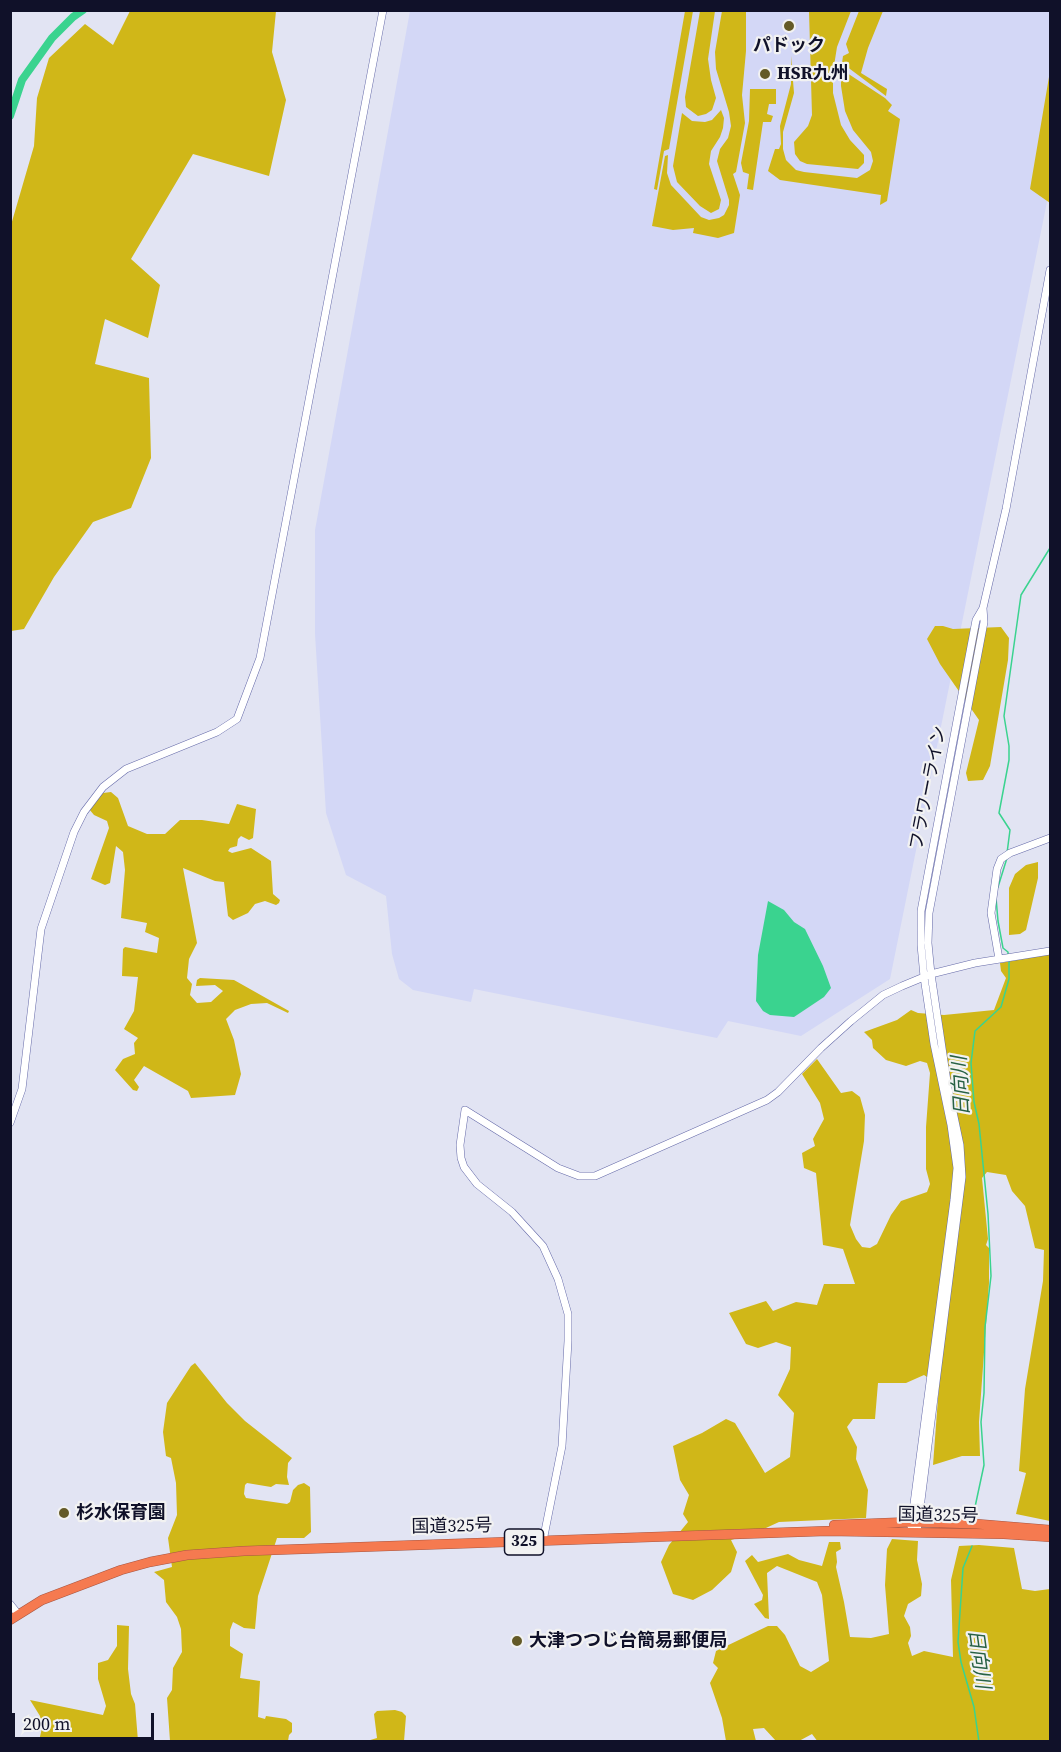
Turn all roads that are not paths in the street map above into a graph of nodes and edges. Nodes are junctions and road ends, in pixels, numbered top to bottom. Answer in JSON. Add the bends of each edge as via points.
{"nodes":[{"id":1,"x":383,"y":10,"type":"edge"},
{"id":2,"x":1050,"y":270,"type":"edge"},
{"id":3,"x":1050,"y":838,"type":"edge"},
{"id":4,"x":1050,"y":951,"type":"edge"},
{"id":5,"x":1002,"y":959,"type":"junction"},
{"id":6,"x":928,"y":975,"type":"junction"},
{"id":7,"x":10,"y":1123,"type":"edge"},
{"id":8,"x":914,"y":1527,"type":"junction"},
{"id":9,"x":1050,"y":1530,"type":"edge"},
{"id":10,"x":1050,"y":1536,"type":"edge"},
{"id":11,"x":541,"y":1540,"type":"junction"},
{"id":12,"x":13,"y":1612,"type":"edge"}],
"edges":[{"from":1,"to":7,"type":"street","via":[[260,658],[237,719],[217,732],[126,769],[103,788],[84,812],[41,929],[22,1089]]},
{"from":2,"to":6,"type":"street","name":"フラワーライン","via":[[1006,509],[983,608],[984,622],[929,913]]},
{"from":3,"to":5,"type":"street","via":[[1010,852],[997,869],[992,913]]},
{"from":4,"to":5,"type":"street"},
{"from":5,"to":6,"type":"street"},
{"from":6,"to":8,"type":"street","name":"フラワーライン","via":[[934,1044],[957,1168]]},
{"from":6,"to":11,"type":"street","via":[[883,995],[767,1100],[595,1176],[579,1176],[558,1168],[465,1110],[460,1145],[464,1167],[543,1246],[568,1314],[564,1430]]},
{"from":8,"to":9,"type":"highway","name":"国道325号","number":"325","via":[[977,1524]]},
{"from":8,"to":10,"type":"highway","name":"国道325号","number":"325"},
{"from":8,"to":11,"type":"highway","name":"国道325号","number":"325"},
{"from":11,"to":12,"type":"highway","name":"国道325号","number":"325","via":[[244,1545],[160,1554],[102,1569],[45,1592]]}]}
